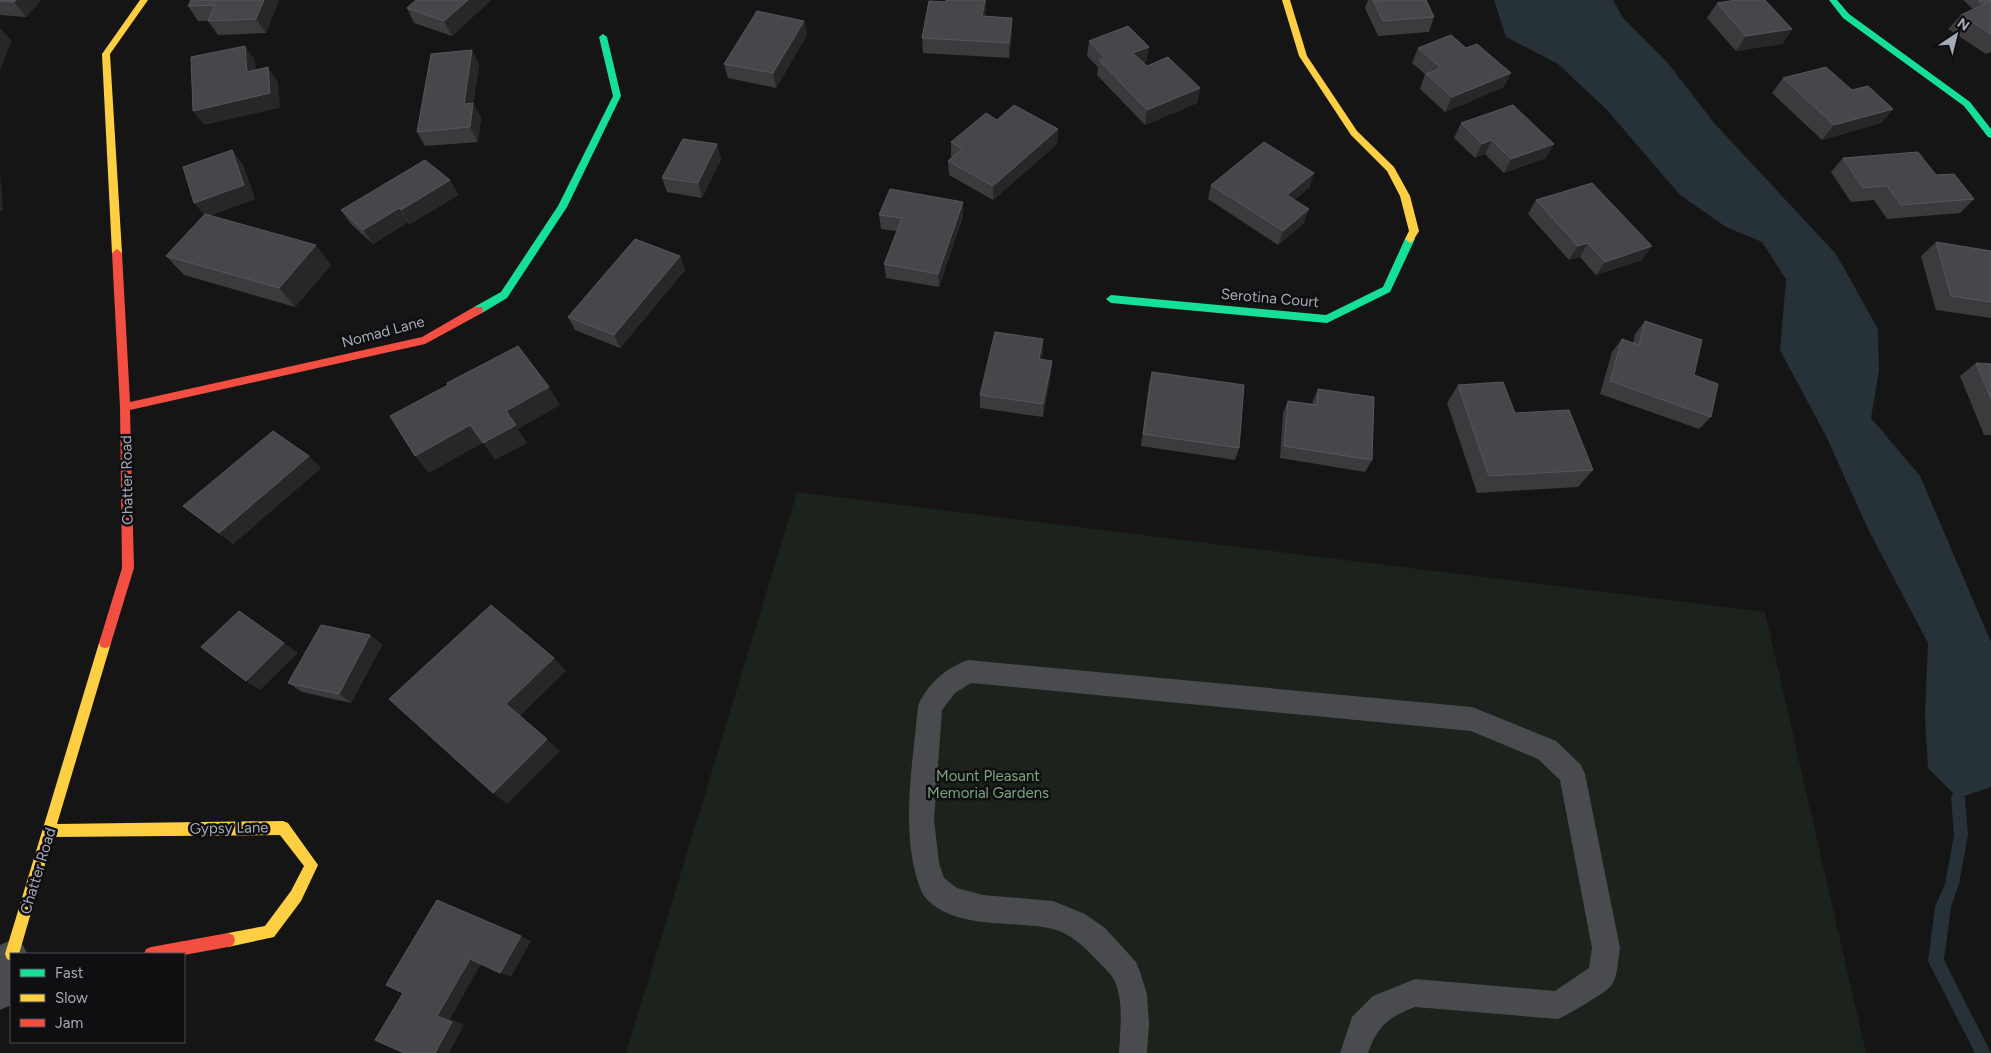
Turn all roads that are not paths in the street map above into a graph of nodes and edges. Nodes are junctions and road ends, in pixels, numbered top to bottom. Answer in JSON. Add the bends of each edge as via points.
{"nodes":[{"id":1,"x":144,"y":0,"type":"edge"},
{"id":2,"x":1286,"y":0,"type":"edge"},
{"id":3,"x":1833,"y":0,"type":"edge"},
{"id":4,"x":603,"y":37,"type":"dead end"},
{"id":5,"x":1991,"y":134,"type":"edge"},
{"id":6,"x":1111,"y":299,"type":"dead end"},
{"id":7,"x":125,"y":407,"type":"junction"},
{"id":8,"x":50,"y":831,"type":"junction"},
{"id":9,"x":13,"y":953,"type":"edge"},
{"id":10,"x":156,"y":953,"type":"edge"},
{"id":11,"x":10,"y":962,"type":"edge"},
{"id":12,"x":6,"y":975,"type":"edge"},
{"id":13,"x":1133,"y":1053,"type":"edge"},
{"id":14,"x":1354,"y":1053,"type":"edge"}],
"edges":[{"from":1,"to":7,"type":"street","name":"Chatter Road","via":[[106,54]]},
{"from":2,"to":6,"type":"street","name":"Serotina Court","via":[[1303,56],[1354,132],[1391,169],[1405,196],[1414,231],[1388,289],[1327,318]]},
{"from":3,"to":5,"type":"street","via":[[1846,16],[1967,104]]},
{"from":4,"to":7,"type":"street","name":"Nomad Lane","via":[[617,96],[562,207],[504,294],[425,340]]},
{"from":7,"to":8,"type":"street","name":"Chatter Road","via":[[128,568]]},
{"from":8,"to":9,"type":"street","name":"Chatter Road"},
{"from":8,"to":10,"type":"street","name":"Gypsy Lane","via":[[283,828],[310,865],[296,896],[269,932]]},
{"from":11,"to":12,"type":"street","name":"Chatter Road"},
{"from":13,"to":14,"type":"lane","via":[[1133,994],[1126,972],[1095,938],[1075,924],[1053,915],[983,908],[950,900],[932,886],[921,820],[930,706],[946,685],[968,672],[1472,719],[1547,750],[1572,774],[1606,948],[1601,976],[1558,1005],[1415,993],[1383,1006],[1362,1027]]}]}
